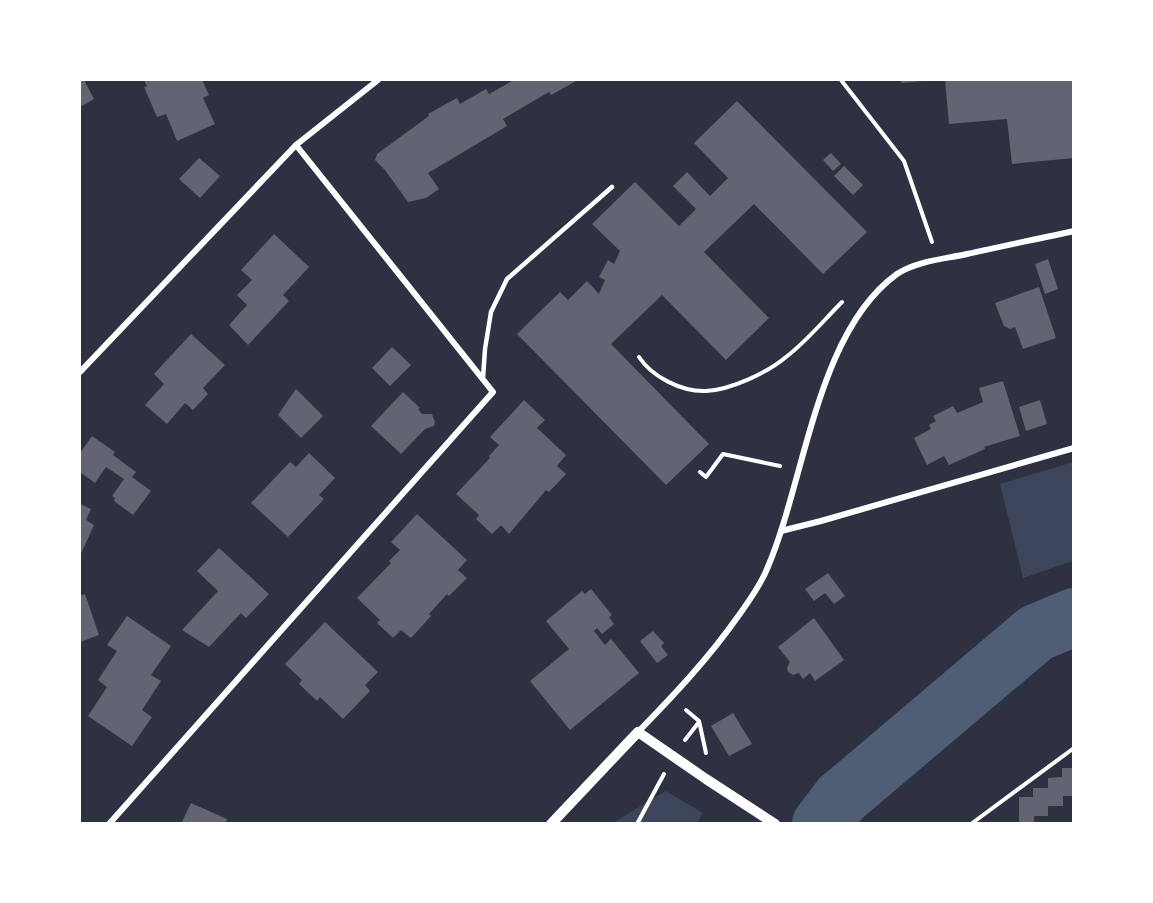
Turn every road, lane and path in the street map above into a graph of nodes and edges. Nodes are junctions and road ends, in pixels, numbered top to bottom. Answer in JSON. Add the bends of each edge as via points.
{"nodes":[{"id":1,"x":378,"y":80,"type":"edge"},
{"id":2,"x":841,"y":80,"type":"edge"},
{"id":3,"x":296,"y":145,"type":"junction"},
{"id":4,"x":612,"y":187,"type":"dead end"},
{"id":5,"x":1074,"y":231,"type":"edge"},
{"id":6,"x":938,"y":260,"type":"junction"},
{"id":7,"x":843,"y":302,"type":"dead end"},
{"id":8,"x":639,"y":357,"type":"dead end"},
{"id":9,"x":80,"y":372,"type":"edge"},
{"id":10,"x":483,"y":378,"type":"junction"},
{"id":11,"x":1074,"y":448,"type":"edge"},
{"id":12,"x":798,"y":470,"type":"junction"},
{"id":13,"x":700,"y":472,"type":"dead end"},
{"id":14,"x":781,"y":531,"type":"junction"},
{"id":15,"x":699,"y":721,"type":"dead end"},
{"id":16,"x":638,"y":732,"type":"junction"},
{"id":17,"x":1074,"y":748,"type":"edge"},
{"id":18,"x":707,"y":755,"type":"dead end"},
{"id":19,"x":673,"y":757,"type":"junction"},
{"id":20,"x":109,"y":824,"type":"edge"},
{"id":21,"x":551,"y":824,"type":"edge"},
{"id":22,"x":637,"y":824,"type":"edge"},
{"id":23,"x":775,"y":824,"type":"edge"},
{"id":24,"x":971,"y":824,"type":"edge"}],
"edges":[{"from":1,"to":3,"type":"street"},
{"from":2,"to":6,"type":"path","via":[[904,161]]},
{"from":3,"to":9,"type":"street"},
{"from":3,"to":10,"type":"street"},
{"from":4,"to":10,"type":"lane","via":[[507,279],[491,312]]},
{"from":5,"to":6,"type":"street"},
{"from":6,"to":12,"type":"street","via":[[898,274],[868,301],[852,324],[838,351]]},
{"from":7,"to":8,"type":"path","via":[[786,358],[744,382],[705,391],[671,385],[645,368]]},
{"from":10,"to":20,"type":"street","via":[[493,392]]},
{"from":11,"to":14,"type":"street"},
{"from":12,"to":13,"type":"path","via":[[723,454],[706,477]]},
{"from":12,"to":14,"type":"street"},
{"from":14,"to":16,"type":"street","via":[[767,571],[715,649]]},
{"from":15,"to":18,"type":"path"},
{"from":16,"to":19,"type":"street"},
{"from":16,"to":21,"type":"street"},
{"from":17,"to":24,"type":"path"},
{"from":19,"to":22,"type":"path"},
{"from":19,"to":23,"type":"street"}]}
